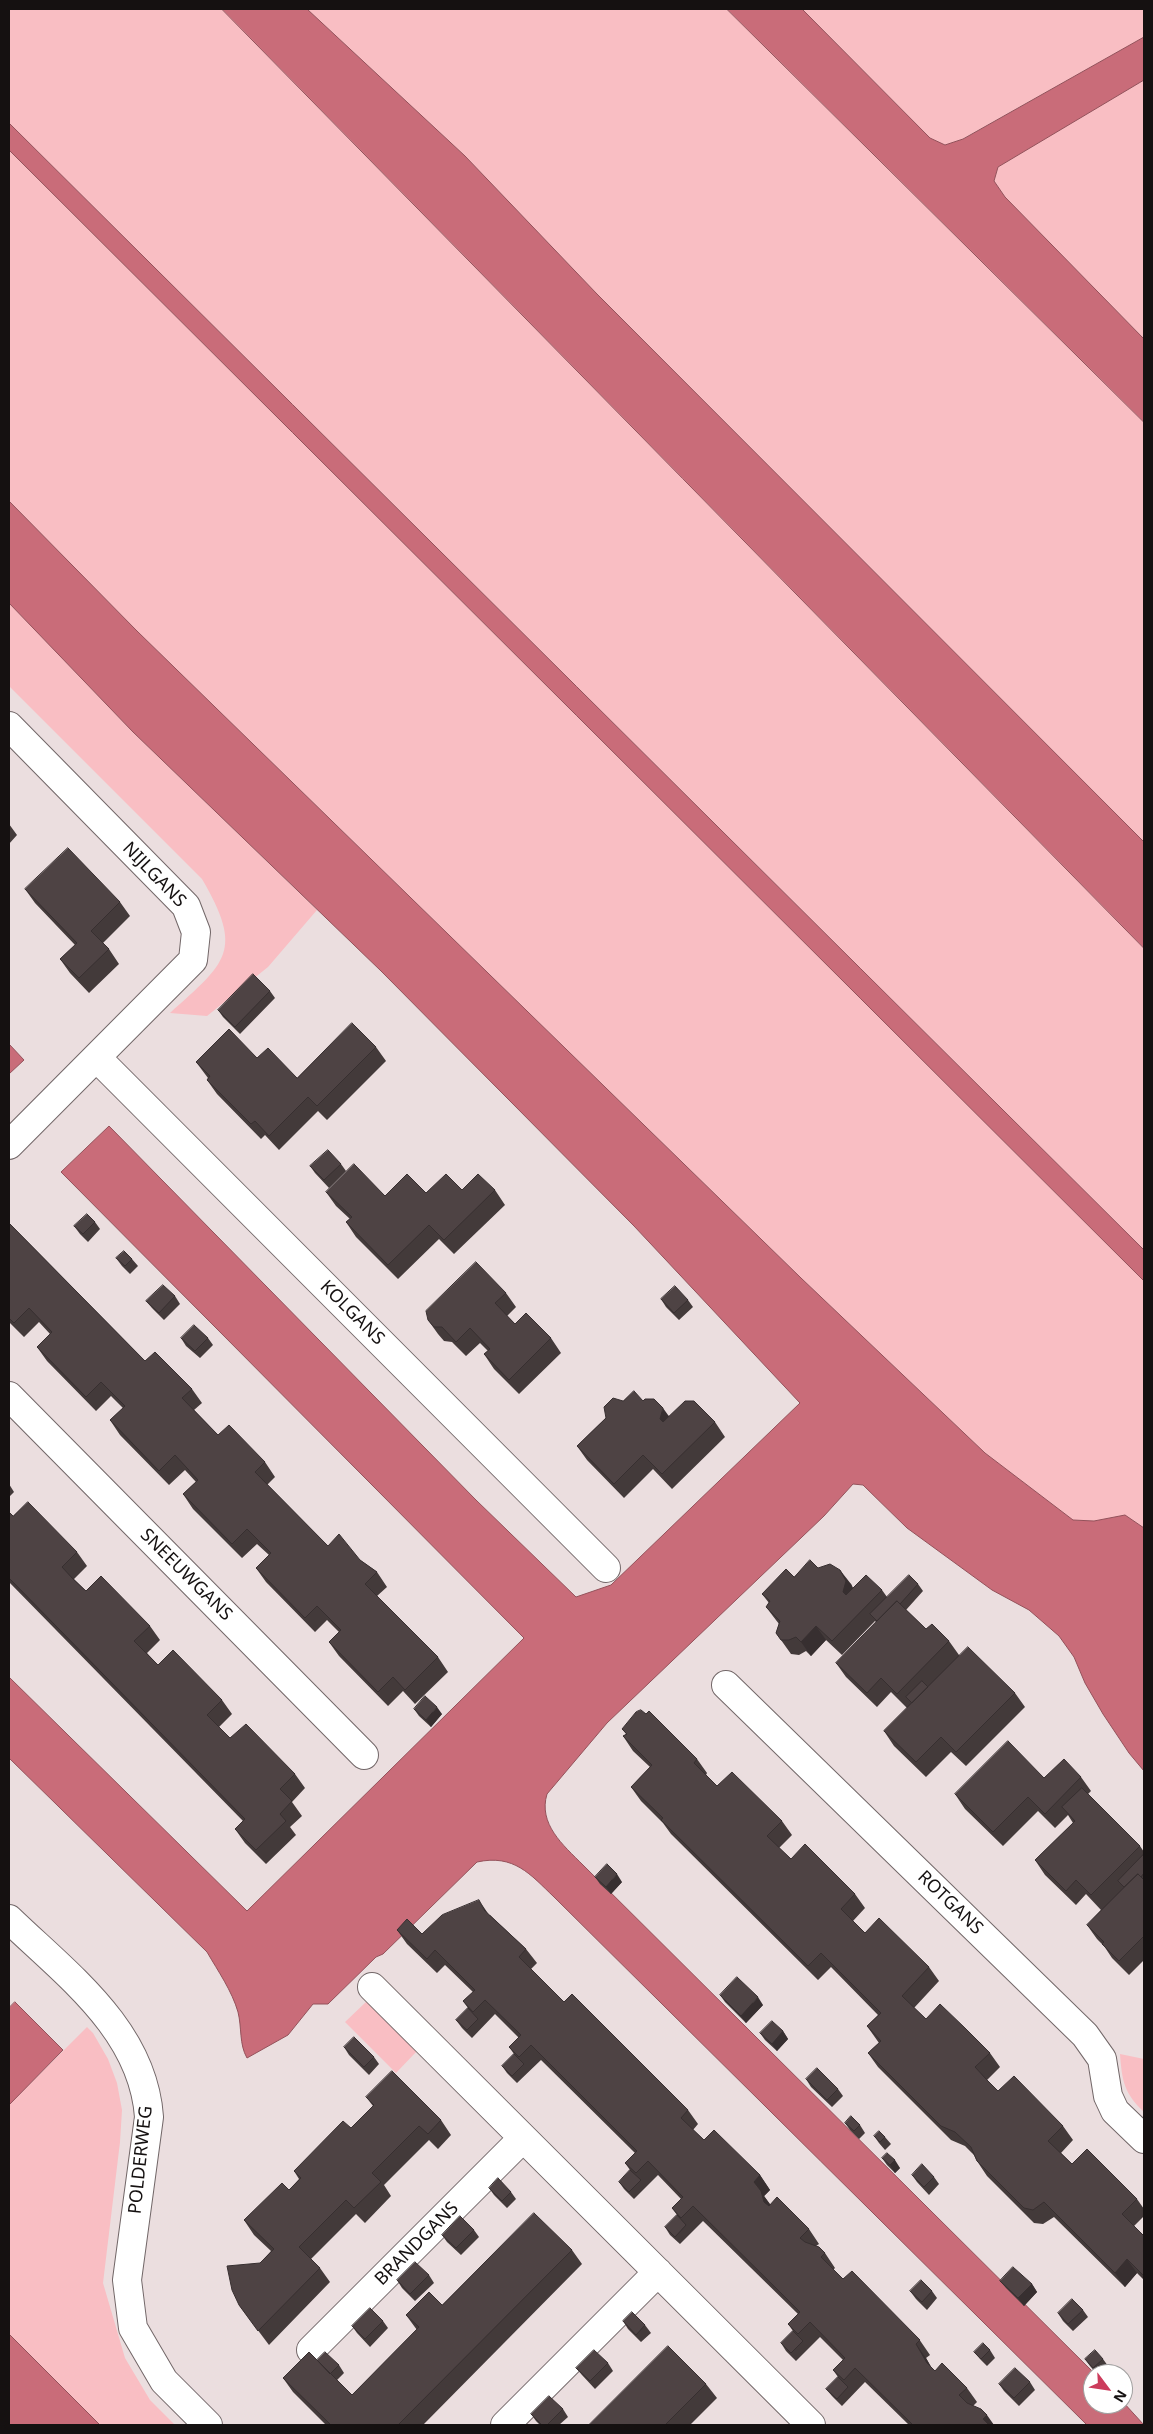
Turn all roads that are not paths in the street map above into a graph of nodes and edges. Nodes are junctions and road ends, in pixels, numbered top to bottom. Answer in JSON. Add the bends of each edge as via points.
{"nodes":[{"id":1,"x":9,"y":726,"type":"edge"},
{"id":2,"x":97,"y":1058,"type":"junction"},
{"id":3,"x":9,"y":1145,"type":"edge"},
{"id":4,"x":9,"y":1396,"type":"edge"},
{"id":5,"x":606,"y":1568,"type":"dead end"},
{"id":6,"x":726,"y":1685,"type":"dead end"},
{"id":7,"x":364,"y":1755,"type":"dead end"},
{"id":8,"x":9,"y":1918,"type":"edge"},
{"id":9,"x":372,"y":1987,"type":"dead end"},
{"id":10,"x":523,"y":2138,"type":"junction"},
{"id":11,"x":1144,"y":2139,"type":"edge"},
{"id":12,"x":658,"y":2272,"type":"junction"},
{"id":13,"x":311,"y":2350,"type":"dead end"},
{"id":14,"x":208,"y":2425,"type":"edge"},
{"id":15,"x":505,"y":2425,"type":"edge"},
{"id":16,"x":811,"y":2425,"type":"edge"}],
"edges":[{"from":1,"to":2,"type":"street","name":"NIJLGANS","via":[[186,906],[196,932],[193,960]]},
{"from":2,"to":3,"type":"street"},
{"from":2,"to":5,"type":"street","name":"KOLGANS"},
{"from":4,"to":7,"type":"street","name":"SNEEUWGANS"},
{"from":6,"to":11,"type":"street","name":"ROTGANS","via":[[1085,2035],[1102,2059],[1108,2096],[1115,2111]]},
{"from":8,"to":14,"type":"street","name":"POLDERWEG","via":[[103,2010],[139,2066],[148,2095],[149,2117],[127,2280],[133,2328],[164,2381]]},
{"from":9,"to":10,"type":"street"},
{"from":10,"to":12,"type":"street"},
{"from":10,"to":13,"type":"street","name":"BRANDGANS"},
{"from":12,"to":15,"type":"street"},
{"from":12,"to":16,"type":"street"}]}
